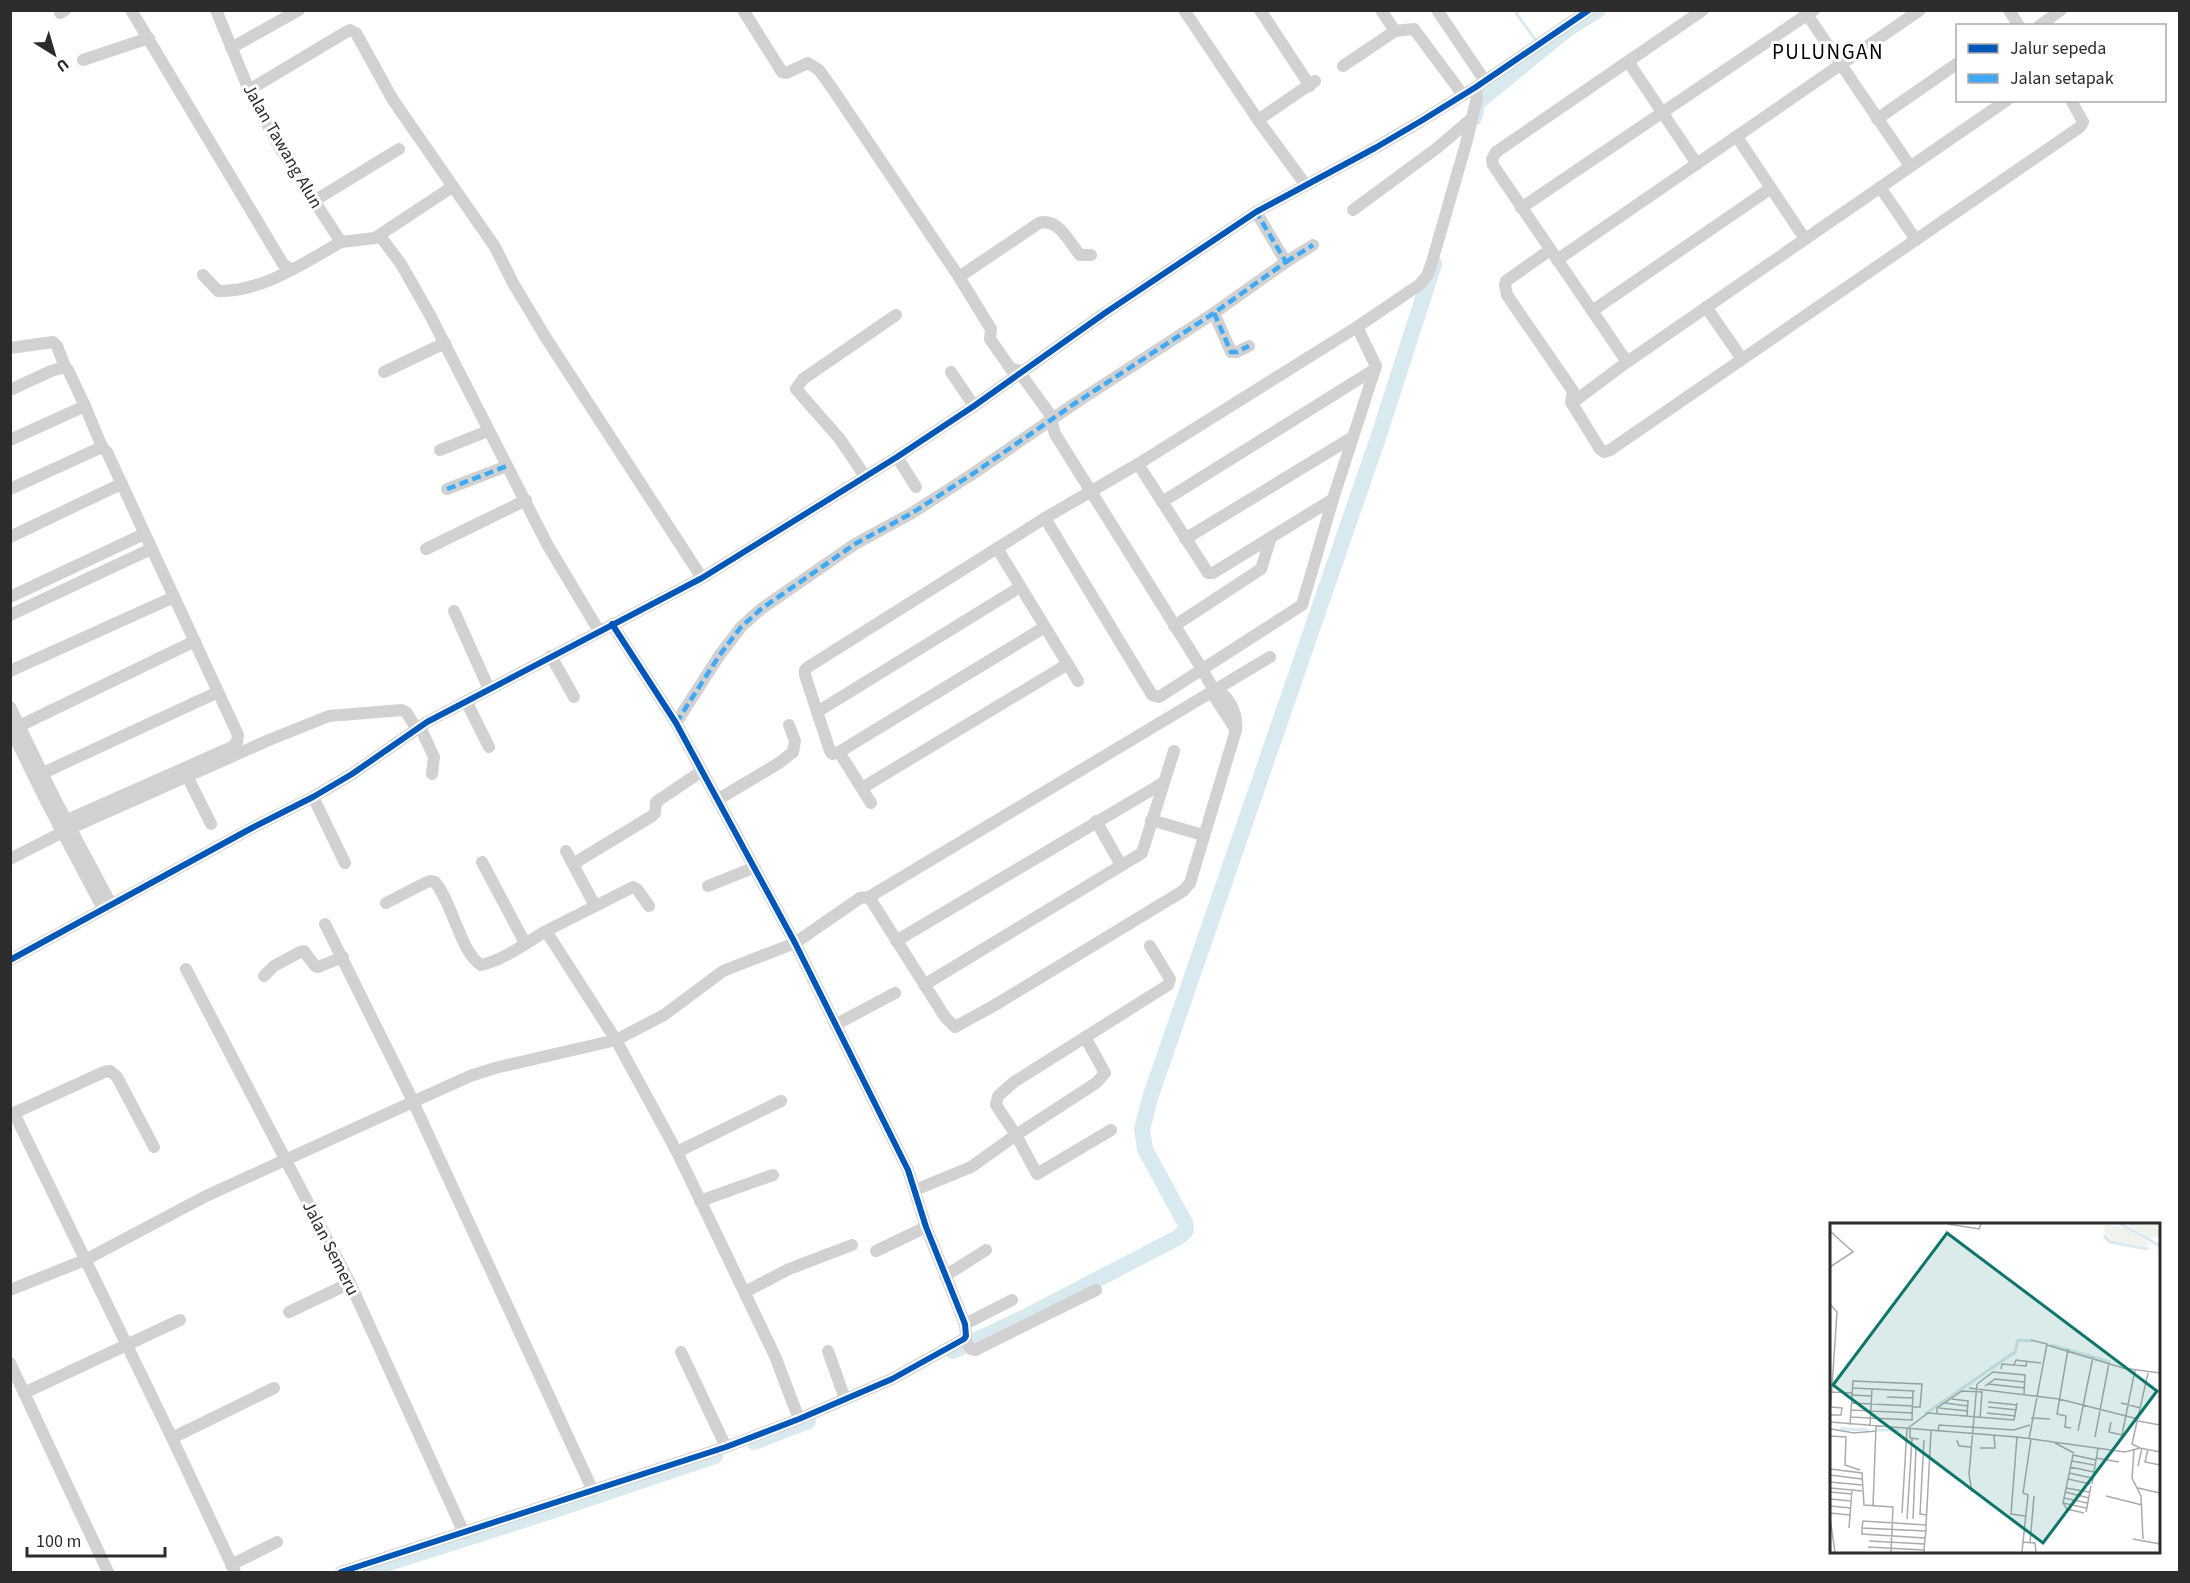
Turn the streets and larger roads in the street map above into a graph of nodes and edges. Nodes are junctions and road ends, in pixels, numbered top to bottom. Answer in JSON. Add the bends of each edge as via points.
{"nodes":[{"id":1,"x":131,"y":10,"type":"edge"},
{"id":2,"x":216,"y":10,"type":"edge"},
{"id":3,"x":299,"y":10,"type":"edge"},
{"id":4,"x":743,"y":10,"type":"edge"},
{"id":5,"x":1184,"y":10,"type":"edge"},
{"id":6,"x":1260,"y":10,"type":"edge"},
{"id":7,"x":1381,"y":10,"type":"edge"},
{"id":8,"x":1437,"y":10,"type":"edge"},
{"id":9,"x":1589,"y":10,"type":"edge"},
{"id":10,"x":1703,"y":10,"type":"edge"},
{"id":11,"x":1920,"y":10,"type":"edge"},
{"id":12,"x":2009,"y":10,"type":"edge"},
{"id":13,"x":1808,"y":12,"type":"edge"},
{"id":14,"x":2054,"y":13,"type":"edge"},
{"id":15,"x":2016,"y":24,"type":"edge"},
{"id":16,"x":2041,"y":24,"type":"edge"},
{"id":17,"x":1395,"y":31,"type":"junction"},
{"id":18,"x":149,"y":38,"type":"junction"},
{"id":19,"x":231,"y":48,"type":"junction"},
{"id":20,"x":83,"y":60,"type":"dead end"},
{"id":21,"x":1629,"y":63,"type":"junction"},
{"id":22,"x":1956,"y":64,"type":"edge"},
{"id":23,"x":1343,"y":66,"type":"dead end"},
{"id":24,"x":1840,"y":66,"type":"junction"},
{"id":25,"x":1481,"y":80,"type":"junction"},
{"id":26,"x":249,"y":90,"type":"junction"},
{"id":27,"x":1460,"y":92,"type":"junction"},
{"id":28,"x":2004,"y":102,"type":"edge"},
{"id":29,"x":2072,"y":102,"type":"edge"},
{"id":30,"x":1663,"y":113,"type":"junction"},
{"id":31,"x":1471,"y":118,"type":"junction"},
{"id":32,"x":1877,"y":119,"type":"junction"},
{"id":33,"x":1258,"y":120,"type":"junction"},
{"id":34,"x":1737,"y":137,"type":"junction"},
{"id":35,"x":399,"y":149,"type":"dead end"},
{"id":36,"x":1697,"y":165,"type":"junction"},
{"id":37,"x":1910,"y":166,"type":"junction"},
{"id":38,"x":1303,"y":181,"type":"junction"},
{"id":39,"x":452,"y":187,"type":"junction"},
{"id":40,"x":1880,"y":187,"type":"junction"},
{"id":41,"x":1771,"y":188,"type":"junction"},
{"id":42,"x":314,"y":201,"type":"junction"},
{"id":43,"x":1521,"y":208,"type":"junction"},
{"id":44,"x":1353,"y":210,"type":"dead end"},
{"id":45,"x":1256,"y":212,"type":"junction"},
{"id":46,"x":380,"y":236,"type":"junction"},
{"id":47,"x":1805,"y":239,"type":"junction"},
{"id":48,"x":1916,"y":240,"type":"junction"},
{"id":49,"x":340,"y":242,"type":"junction"},
{"id":50,"x":1313,"y":245,"type":"dead end"},
{"id":51,"x":1091,"y":255,"type":"dead end"},
{"id":52,"x":1553,"y":255,"type":"junction"},
{"id":53,"x":1286,"y":262,"type":"junction"},
{"id":54,"x":291,"y":269,"type":"junction"},
{"id":55,"x":203,"y":275,"type":"dead end"},
{"id":56,"x":959,"y":277,"type":"junction"},
{"id":57,"x":1706,"y":307,"type":"junction"},
{"id":58,"x":1592,"y":311,"type":"junction"},
{"id":59,"x":1214,"y":313,"type":"junction"},
{"id":60,"x":896,"y":315,"type":"dead end"},
{"id":61,"x":1357,"y":327,"type":"junction"},
{"id":62,"x":445,"y":343,"type":"junction"},
{"id":63,"x":1249,"y":346,"type":"dead end"},
{"id":64,"x":10,"y":348,"type":"edge"},
{"id":65,"x":1742,"y":359,"type":"junction"},
{"id":66,"x":1627,"y":362,"type":"junction"},
{"id":67,"x":65,"y":367,"type":"junction"},
{"id":68,"x":1375,"y":369,"type":"junction"},
{"id":69,"x":384,"y":372,"type":"dead end"},
{"id":70,"x":951,"y":372,"type":"dead end"},
{"id":71,"x":1020,"y":373,"type":"junction"},
{"id":72,"x":10,"y":390,"type":"edge"},
{"id":73,"x":970,"y":400,"type":"junction"},
{"id":74,"x":1572,"y":403,"type":"junction"},
{"id":75,"x":85,"y":405,"type":"junction"},
{"id":76,"x":1051,"y":420,"type":"junction"},
{"id":77,"x":488,"y":431,"type":"junction"},
{"id":78,"x":1353,"y":437,"type":"junction"},
{"id":79,"x":10,"y":440,"type":"edge"},
{"id":80,"x":102,"y":447,"type":"junction"},
{"id":81,"x":440,"y":450,"type":"dead end"},
{"id":82,"x":897,"y":457,"type":"junction"},
{"id":83,"x":1138,"y":464,"type":"junction"},
{"id":84,"x":507,"y":466,"type":"junction"},
{"id":85,"x":866,"y":476,"type":"junction"},
{"id":86,"x":122,"y":484,"type":"junction"},
{"id":87,"x":916,"y":487,"type":"dead end"},
{"id":88,"x":10,"y":489,"type":"edge"},
{"id":89,"x":447,"y":489,"type":"dead end"},
{"id":90,"x":1090,"y":492,"type":"junction"},
{"id":91,"x":1333,"y":499,"type":"junction"},
{"id":92,"x":526,"y":500,"type":"junction"},
{"id":93,"x":1162,"y":502,"type":"junction"},
{"id":94,"x":1045,"y":518,"type":"junction"},
{"id":95,"x":144,"y":534,"type":"junction"},
{"id":96,"x":10,"y":537,"type":"edge"},
{"id":97,"x":1271,"y":537,"type":"junction"},
{"id":98,"x":1185,"y":540,"type":"junction"},
{"id":99,"x":997,"y":548,"type":"junction"},
{"id":100,"x":151,"y":549,"type":"junction"},
{"id":101,"x":426,"y":549,"type":"dead end"},
{"id":102,"x":56,"y":576,"type":"junction"},
{"id":103,"x":702,"y":578,"type":"junction"},
{"id":104,"x":1020,"y":586,"type":"junction"},
{"id":105,"x":63,"y":591,"type":"junction"},
{"id":106,"x":10,"y":597,"type":"edge"},
{"id":107,"x":174,"y":597,"type":"junction"},
{"id":108,"x":454,"y":611,"type":"dead end"},
{"id":109,"x":10,"y":615,"type":"edge"},
{"id":110,"x":612,"y":624,"type":"junction"},
{"id":111,"x":1174,"y":626,"type":"junction"},
{"id":112,"x":1045,"y":627,"type":"junction"},
{"id":113,"x":599,"y":631,"type":"junction"},
{"id":114,"x":195,"y":641,"type":"junction"},
{"id":115,"x":551,"y":656,"type":"junction"},
{"id":116,"x":1270,"y":657,"type":"dead end"},
{"id":117,"x":1068,"y":664,"type":"junction"},
{"id":118,"x":10,"y":671,"type":"edge"},
{"id":119,"x":1078,"y":681,"type":"dead end"},
{"id":120,"x":1210,"y":683,"type":"junction"},
{"id":121,"x":489,"y":689,"type":"junction"},
{"id":122,"x":218,"y":692,"type":"junction"},
{"id":123,"x":574,"y":697,"type":"dead end"},
{"id":124,"x":466,"y":701,"type":"junction"},
{"id":125,"x":10,"y":707,"type":"edge"},
{"id":126,"x":817,"y":712,"type":"junction"},
{"id":127,"x":674,"y":720,"type":"junction"},
{"id":128,"x":789,"y":725,"type":"dead end"},
{"id":129,"x":14,"y":728,"type":"edge"},
{"id":130,"x":418,"y":728,"type":"junction"},
{"id":131,"x":489,"y":747,"type":"dead end"},
{"id":132,"x":1174,"y":751,"type":"dead end"},
{"id":133,"x":839,"y":753,"type":"junction"},
{"id":134,"x":702,"y":771,"type":"junction"},
{"id":135,"x":43,"y":773,"type":"junction"},
{"id":136,"x":432,"y":774,"type":"dead end"},
{"id":137,"x":188,"y":778,"type":"junction"},
{"id":138,"x":1163,"y":783,"type":"junction"},
{"id":139,"x":862,"y":788,"type":"junction"},
{"id":140,"x":313,"y":797,"type":"junction"},
{"id":141,"x":717,"y":800,"type":"junction"},
{"id":142,"x":871,"y":803,"type":"dead end"},
{"id":143,"x":1151,"y":820,"type":"junction"},
{"id":144,"x":1096,"y":821,"type":"junction"},
{"id":145,"x":211,"y":824,"type":"dead end"},
{"id":146,"x":65,"y":826,"type":"junction"},
{"id":147,"x":1203,"y":835,"type":"junction"},
{"id":148,"x":566,"y":851,"type":"dead end"},
{"id":149,"x":10,"y":859,"type":"edge"},
{"id":150,"x":482,"y":862,"type":"dead end"},
{"id":151,"x":345,"y":863,"type":"dead end"},
{"id":152,"x":573,"y":864,"type":"junction"},
{"id":153,"x":1121,"y":866,"type":"junction"},
{"id":154,"x":753,"y":868,"type":"junction"},
{"id":155,"x":708,"y":886,"type":"dead end"},
{"id":156,"x":869,"y":897,"type":"junction"},
{"id":157,"x":386,"y":903,"type":"dead end"},
{"id":158,"x":107,"y":906,"type":"junction"},
{"id":159,"x":595,"y":906,"type":"junction"},
{"id":160,"x":649,"y":906,"type":"dead end"},
{"id":161,"x":325,"y":924,"type":"dead end"},
{"id":162,"x":546,"y":931,"type":"junction"},
{"id":163,"x":792,"y":939,"type":"junction"},
{"id":164,"x":896,"y":941,"type":"junction"},
{"id":165,"x":525,"y":944,"type":"junction"},
{"id":166,"x":1150,"y":946,"type":"dead end"},
{"id":167,"x":343,"y":957,"type":"junction"},
{"id":168,"x":10,"y":960,"type":"edge"},
{"id":169,"x":186,"y":969,"type":"dead end"},
{"id":170,"x":264,"y":976,"type":"dead end"},
{"id":171,"x":924,"y":985,"type":"junction"},
{"id":172,"x":895,"y":993,"type":"dead end"},
{"id":173,"x":835,"y":1025,"type":"junction"},
{"id":174,"x":613,"y":1035,"type":"junction"},
{"id":175,"x":1085,"y":1037,"type":"junction"},
{"id":176,"x":411,"y":1098,"type":"junction"},
{"id":177,"x":781,"y":1101,"type":"dead end"},
{"id":178,"x":12,"y":1114,"type":"edge"},
{"id":179,"x":1111,"y":1130,"type":"dead end"},
{"id":180,"x":1016,"y":1135,"type":"junction"},
{"id":181,"x":154,"y":1147,"type":"dead end"},
{"id":182,"x":677,"y":1152,"type":"junction"},
{"id":183,"x":284,"y":1155,"type":"junction"},
{"id":184,"x":773,"y":1175,"type":"dead end"},
{"id":185,"x":915,"y":1190,"type":"junction"},
{"id":186,"x":700,"y":1201,"type":"junction"},
{"id":187,"x":926,"y":1227,"type":"junction"},
{"id":188,"x":852,"y":1245,"type":"dead end"},
{"id":189,"x":986,"y":1250,"type":"dead end"},
{"id":190,"x":876,"y":1251,"type":"dead end"},
{"id":191,"x":85,"y":1260,"type":"junction"},
{"id":192,"x":945,"y":1276,"type":"junction"},
{"id":193,"x":350,"y":1283,"type":"junction"},
{"id":194,"x":10,"y":1290,"type":"edge"},
{"id":195,"x":1096,"y":1290,"type":"dead end"},
{"id":196,"x":745,"y":1292,"type":"junction"},
{"id":197,"x":1012,"y":1300,"type":"dead end"},
{"id":198,"x":289,"y":1312,"type":"dead end"},
{"id":199,"x":180,"y":1320,"type":"dead end"},
{"id":200,"x":965,"y":1324,"type":"junction"},
{"id":201,"x":967,"y":1343,"type":"junction"},
{"id":202,"x":126,"y":1344,"type":"junction"},
{"id":203,"x":828,"y":1351,"type":"dead end"},
{"id":204,"x":681,"y":1352,"type":"dead end"},
{"id":205,"x":10,"y":1363,"type":"edge"},
{"id":206,"x":274,"y":1388,"type":"dead end"},
{"id":207,"x":24,"y":1392,"type":"junction"},
{"id":208,"x":845,"y":1399,"type":"junction"},
{"id":209,"x":799,"y":1419,"type":"junction"},
{"id":210,"x":172,"y":1438,"type":"junction"},
{"id":211,"x":726,"y":1447,"type":"junction"},
{"id":212,"x":594,"y":1491,"type":"junction"},
{"id":213,"x":464,"y":1533,"type":"junction"},
{"id":214,"x":278,"y":1542,"type":"dead end"},
{"id":215,"x":233,"y":1568,"type":"edge"},
{"id":216,"x":108,"y":1572,"type":"edge"},
{"id":217,"x":341,"y":1572,"type":"edge"}],
"edges":[{"from":1,"to":18,"type":"street"},
{"from":2,"to":19,"type":"street","name":"Jalan Tawang Alun"},
{"from":3,"to":19,"type":"street"},
{"from":4,"to":56,"type":"street","via":[[782,72],[808,63],[819,70]]},
{"from":5,"to":33,"type":"street"},
{"from":6,"to":33,"type":"street","via":[[1313,83]]},
{"from":7,"to":17,"type":"street"},
{"from":8,"to":25,"type":"street"},
{"from":9,"to":25,"type":"street"},
{"from":10,"to":21,"type":"street"},
{"from":11,"to":24,"type":"street"},
{"from":12,"to":15,"type":"street"},
{"from":13,"to":24,"type":"street"},
{"from":13,"to":30,"type":"street"},
{"from":14,"to":16,"type":"street"},
{"from":17,"to":23,"type":"street"},
{"from":17,"to":27,"type":"street","via":[[1417,31]]},
{"from":18,"to":20,"type":"street"},
{"from":18,"to":54,"type":"street","via":[[283,264]]},
{"from":19,"to":26,"type":"street","name":"Jalan Tawang Alun"},
{"from":21,"to":30,"type":"street"},
{"from":21,"to":43,"type":"street","via":[[1496,152],[1493,165]]},
{"from":22,"to":32,"type":"street"},
{"from":24,"to":32,"type":"street"},
{"from":24,"to":34,"type":"street"},
{"from":25,"to":27,"type":"street"},
{"from":25,"to":31,"type":"street"},
{"from":26,"to":39,"type":"street","via":[[345,32],[354,31],[393,100]]},
{"from":26,"to":42,"type":"street","name":"Jalan Tawang Alun"},
{"from":27,"to":38,"type":"street","via":[[1375,148]]},
{"from":28,"to":37,"type":"street"},
{"from":29,"to":48,"type":"street","via":[[2084,122],[2080,127]]},
{"from":30,"to":36,"type":"street"},
{"from":30,"to":43,"type":"street"},
{"from":31,"to":44,"type":"street"},
{"from":31,"to":61,"type":"street","via":[[1427,276]]},
{"from":32,"to":37,"type":"street"},
{"from":33,"to":38,"type":"street"},
{"from":34,"to":36,"type":"street"},
{"from":34,"to":41,"type":"street"},
{"from":35,"to":42,"type":"street"},
{"from":36,"to":52,"type":"street"},
{"from":37,"to":40,"type":"street"},
{"from":38,"to":45,"type":"street"},
{"from":39,"to":46,"type":"street"},
{"from":39,"to":103,"type":"street","via":[[495,247],[546,338]]},
{"from":40,"to":47,"type":"street"},
{"from":40,"to":48,"type":"street"},
{"from":41,"to":47,"type":"street"},
{"from":41,"to":58,"type":"street"},
{"from":42,"to":49,"type":"street","name":"Jalan Tawang Alun"},
{"from":43,"to":52,"type":"street"},
{"from":45,"to":53,"type":"street"},
{"from":45,"to":71,"type":"street"},
{"from":46,"to":49,"type":"street"},
{"from":46,"to":62,"type":"street","via":[[401,264]]},
{"from":47,"to":57,"type":"street"},
{"from":48,"to":65,"type":"street"},
{"from":49,"to":54,"type":"street"},
{"from":50,"to":53,"type":"street"},
{"from":51,"to":56,"type":"street","via":[[1080,255],[1055,224],[1046,221]]},
{"from":52,"to":58,"type":"street"},
{"from":52,"to":74,"type":"street","via":[[1509,278],[1505,289],[1573,391]]},
{"from":53,"to":59,"type":"street"},
{"from":54,"to":55,"type":"street","via":[[244,288],[225,291],[215,289]]},
{"from":56,"to":71,"type":"street","via":[[991,328],[990,339],[1011,369]]},
{"from":57,"to":65,"type":"street"},
{"from":57,"to":66,"type":"street"},
{"from":58,"to":66,"type":"street"},
{"from":59,"to":63,"type":"street","via":[[1231,352]]},
{"from":59,"to":76,"type":"street"},
{"from":60,"to":85,"type":"street","via":[[796,388]]},
{"from":61,"to":68,"type":"street","via":[[1376,362]]},
{"from":61,"to":83,"type":"street"},
{"from":62,"to":69,"type":"street"},
{"from":62,"to":77,"type":"street"},
{"from":64,"to":67,"type":"street","via":[[53,342]]},
{"from":65,"to":74,"type":"street","via":[[1604,452]]},
{"from":66,"to":74,"type":"street"},
{"from":67,"to":72,"type":"street"},
{"from":67,"to":75,"type":"street"},
{"from":68,"to":78,"type":"street"},
{"from":68,"to":93,"type":"street"},
{"from":70,"to":73,"type":"street"},
{"from":71,"to":73,"type":"street"},
{"from":71,"to":76,"type":"street"},
{"from":73,"to":82,"type":"street"},
{"from":75,"to":79,"type":"street"},
{"from":75,"to":80,"type":"street"},
{"from":76,"to":90,"type":"street","via":[[1055,434]]},
{"from":76,"to":127,"type":"street","via":[[912,513],[855,544],[761,609],[741,627]]},
{"from":77,"to":81,"type":"street"},
{"from":77,"to":84,"type":"street"},
{"from":78,"to":91,"type":"street"},
{"from":78,"to":98,"type":"street"},
{"from":80,"to":86,"type":"street"},
{"from":80,"to":88,"type":"street"},
{"from":82,"to":85,"type":"street"},
{"from":82,"to":87,"type":"street"},
{"from":83,"to":90,"type":"street"},
{"from":83,"to":93,"type":"street"},
{"from":84,"to":89,"type":"street"},
{"from":84,"to":92,"type":"street"},
{"from":85,"to":103,"type":"street"},
{"from":86,"to":95,"type":"street"},
{"from":86,"to":96,"type":"street"},
{"from":90,"to":94,"type":"street"},
{"from":90,"to":111,"type":"street"},
{"from":91,"to":97,"type":"street"},
{"from":91,"to":120,"type":"street","via":[[1302,605]]},
{"from":92,"to":101,"type":"street"},
{"from":92,"to":113,"type":"street"},
{"from":93,"to":98,"type":"street"},
{"from":94,"to":99,"type":"street"},
{"from":94,"to":120,"type":"street","via":[[1152,695],[1159,697]]},
{"from":95,"to":100,"type":"street"},
{"from":95,"to":102,"type":"street"},
{"from":97,"to":98,"type":"street","via":[[1213,573],[1208,573]]},
{"from":97,"to":111,"type":"street","via":[[1261,568]]},
{"from":99,"to":104,"type":"street"},
{"from":99,"to":126,"type":"street","via":[[808,667],[805,675]]},
{"from":100,"to":105,"type":"street"},
{"from":100,"to":107,"type":"street"},
{"from":102,"to":105,"type":"street"},
{"from":102,"to":106,"type":"street"},
{"from":103,"to":110,"type":"street"},
{"from":104,"to":112,"type":"street"},
{"from":104,"to":126,"type":"street"},
{"from":105,"to":109,"type":"street"},
{"from":107,"to":114,"type":"street"},
{"from":107,"to":118,"type":"street"},
{"from":108,"to":121,"type":"street"},
{"from":110,"to":113,"type":"street"},
{"from":110,"to":127,"type":"street"},
{"from":111,"to":120,"type":"street"},
{"from":112,"to":117,"type":"street"},
{"from":112,"to":133,"type":"street"},
{"from":113,"to":115,"type":"street"},
{"from":114,"to":122,"type":"street"},
{"from":114,"to":129,"type":"street"},
{"from":115,"to":121,"type":"street"},
{"from":115,"to":123,"type":"street"},
{"from":116,"to":120,"type":"street"},
{"from":117,"to":119,"type":"street"},
{"from":117,"to":139,"type":"street"},
{"from":120,"to":147,"type":"street","via":[[1236,730]]},
{"from":120,"to":156,"type":"street"},
{"from":121,"to":124,"type":"street"},
{"from":122,"to":135,"type":"street"},
{"from":122,"to":146,"type":"street","via":[[238,735],[232,747]]},
{"from":124,"to":130,"type":"street"},
{"from":124,"to":131,"type":"street"},
{"from":125,"to":129,"type":"street"},
{"from":126,"to":133,"type":"street","via":[[830,751]]},
{"from":127,"to":134,"type":"street"},
{"from":128,"to":141,"type":"street","via":[[795,741],[793,752]]},
{"from":129,"to":135,"type":"street"},
{"from":129,"to":146,"type":"street"},
{"from":130,"to":136,"type":"street","via":[[434,757]]},
{"from":130,"to":137,"type":"street","via":[[402,710],[329,716]]},
{"from":130,"to":140,"type":"street"},
{"from":132,"to":138,"type":"street"},
{"from":133,"to":139,"type":"street"},
{"from":134,"to":141,"type":"street"},
{"from":134,"to":152,"type":"street","via":[[656,802],[652,816]]},
{"from":135,"to":146,"type":"street"},
{"from":137,"to":145,"type":"street"},
{"from":137,"to":146,"type":"street"},
{"from":138,"to":143,"type":"street"},
{"from":138,"to":144,"type":"street"},
{"from":139,"to":142,"type":"street"},
{"from":140,"to":151,"type":"street"},
{"from":140,"to":158,"type":"street"},
{"from":141,"to":154,"type":"street"},
{"from":143,"to":147,"type":"street"},
{"from":143,"to":153,"type":"street","via":[[1143,851]]},
{"from":144,"to":153,"type":"street"},
{"from":144,"to":164,"type":"street"},
{"from":146,"to":149,"type":"street"},
{"from":146,"to":158,"type":"street"},
{"from":147,"to":171,"type":"street","via":[[1190,883],[1184,891],[959,1026],[951,1024]]},
{"from":148,"to":152,"type":"street"},
{"from":150,"to":165,"type":"street"},
{"from":152,"to":159,"type":"street"},
{"from":153,"to":171,"type":"street"},
{"from":154,"to":155,"type":"street"},
{"from":154,"to":163,"type":"street"},
{"from":156,"to":163,"type":"street","via":[[860,897]]},
{"from":156,"to":164,"type":"street"},
{"from":157,"to":165,"type":"street","via":[[435,882],[475,962],[490,963]]},
{"from":158,"to":168,"type":"street"},
{"from":159,"to":160,"type":"street","via":[[633,887]]},
{"from":159,"to":162,"type":"street"},
{"from":161,"to":167,"type":"street"},
{"from":162,"to":165,"type":"street"},
{"from":162,"to":174,"type":"street"},
{"from":163,"to":173,"type":"street"},
{"from":163,"to":174,"type":"street","via":[[723,971],[664,1015]]},
{"from":164,"to":171,"type":"street"},
{"from":166,"to":175,"type":"street","via":[[1170,979],[1168,985]]},
{"from":167,"to":170,"type":"street","via":[[318,967],[304,951],[279,962]]},
{"from":167,"to":176,"type":"street"},
{"from":169,"to":183,"type":"street","name":"Jalan Semeru"},
{"from":172,"to":173,"type":"street"},
{"from":173,"to":185,"type":"street"},
{"from":174,"to":176,"type":"street","via":[[495,1068]]},
{"from":174,"to":182,"type":"street"},
{"from":175,"to":180,"type":"street","via":[[1105,1073],[1096,1083]]},
{"from":175,"to":180,"type":"street","via":[[998,1096],[996,1105]]},
{"from":176,"to":183,"type":"street"},
{"from":176,"to":212,"type":"street"},
{"from":177,"to":182,"type":"street"},
{"from":178,"to":181,"type":"street","via":[[110,1071],[117,1077]]},
{"from":178,"to":191,"type":"street"},
{"from":179,"to":180,"type":"street","via":[[1037,1174]]},
{"from":180,"to":185,"type":"street","via":[[971,1167]]},
{"from":182,"to":186,"type":"street"},
{"from":183,"to":191,"type":"street"},
{"from":183,"to":193,"type":"street","name":"Jalan Semeru"},
{"from":184,"to":186,"type":"street"},
{"from":185,"to":187,"type":"street"},
{"from":186,"to":196,"type":"street"},
{"from":187,"to":190,"type":"street"},
{"from":187,"to":192,"type":"street"},
{"from":188,"to":196,"type":"street","via":[[789,1269]]},
{"from":189,"to":192,"type":"street"},
{"from":191,"to":194,"type":"street"},
{"from":191,"to":202,"type":"street"},
{"from":192,"to":200,"type":"street"},
{"from":193,"to":198,"type":"street"},
{"from":193,"to":213,"type":"street","name":"Jalan Semeru"},
{"from":195,"to":201,"type":"street","via":[[975,1350]]},
{"from":196,"to":209,"type":"street"},
{"from":197,"to":200,"type":"street"},
{"from":199,"to":202,"type":"street"},
{"from":200,"to":201,"type":"street"},
{"from":201,"to":208,"type":"street"},
{"from":202,"to":207,"type":"street"},
{"from":202,"to":210,"type":"street"},
{"from":203,"to":208,"type":"street"},
{"from":204,"to":211,"type":"street"},
{"from":205,"to":207,"type":"street"},
{"from":206,"to":210,"type":"street"},
{"from":207,"to":216,"type":"street"},
{"from":208,"to":209,"type":"street"},
{"from":209,"to":211,"type":"street"},
{"from":210,"to":215,"type":"street"},
{"from":211,"to":212,"type":"street"},
{"from":212,"to":213,"type":"street"},
{"from":213,"to":217,"type":"street"},
{"from":214,"to":215,"type":"street"}]}
